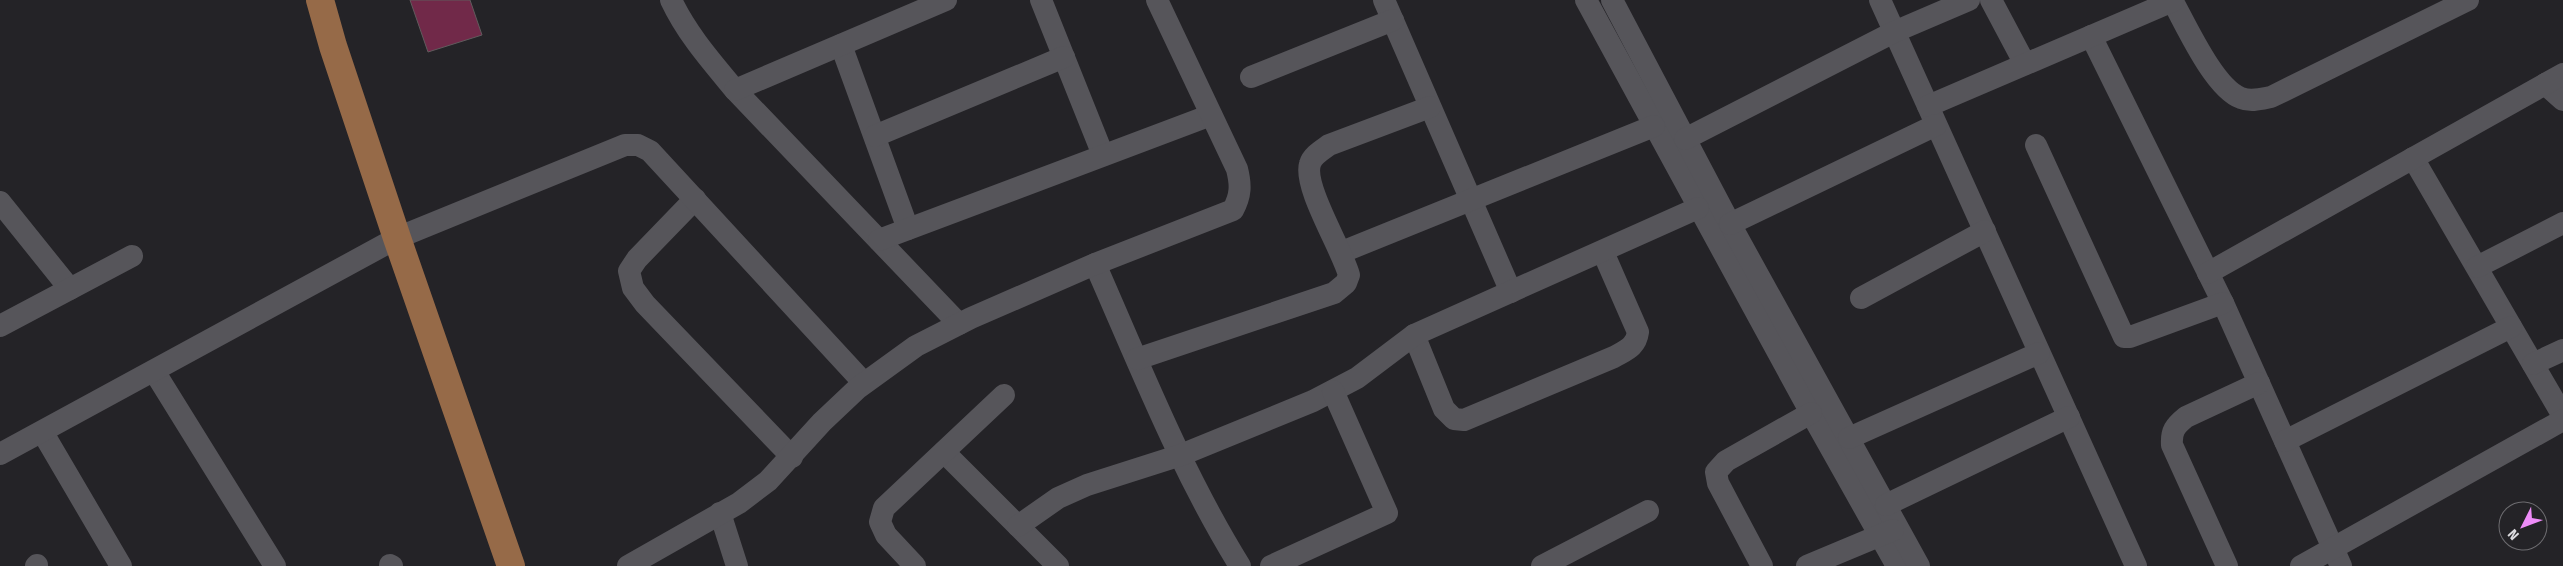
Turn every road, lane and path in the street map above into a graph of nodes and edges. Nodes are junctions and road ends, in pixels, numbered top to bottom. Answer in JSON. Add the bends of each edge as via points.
{"nodes":[{"id":1,"x":320,"y":0,"type":"edge"},
{"id":2,"x":672,"y":0,"type":"edge"},
{"id":3,"x":946,"y":0,"type":"edge"},
{"id":4,"x":1041,"y":0,"type":"edge"},
{"id":5,"x":1158,"y":0,"type":"edge"},
{"id":6,"x":1586,"y":0,"type":"edge"},
{"id":7,"x":1612,"y":0,"type":"edge"},
{"id":8,"x":1880,"y":0,"type":"edge"},
{"id":9,"x":1969,"y":0,"type":"edge"},
{"id":10,"x":1991,"y":0,"type":"edge"},
{"id":11,"x":2172,"y":0,"type":"edge"},
{"id":12,"x":2468,"y":0,"type":"edge"},
{"id":13,"x":1389,"y":10,"type":"edge"},
{"id":14,"x":1894,"y":32,"type":"junction"},
{"id":15,"x":2091,"y":36,"type":"junction"},
{"id":16,"x":841,"y":45,"type":"junction"},
{"id":17,"x":1064,"y":57,"type":"junction"},
{"id":18,"x":2025,"y":64,"type":"junction"},
{"id":19,"x":1251,"y":77,"type":"dead end"},
{"id":20,"x":2554,"y":79,"type":"edge"},
{"id":21,"x":735,"y":90,"type":"junction"},
{"id":22,"x":2563,"y":100,"type":"edge"},
{"id":23,"x":1430,"y":107,"type":"junction"},
{"id":24,"x":1211,"y":114,"type":"junction"},
{"id":25,"x":1932,"y":115,"type":"junction"},
{"id":26,"x":1654,"y":126,"type":"junction"},
{"id":27,"x":875,"y":136,"type":"junction"},
{"id":28,"x":1685,"y":139,"type":"junction"},
{"id":29,"x":2036,"y":145,"type":"dead end"},
{"id":30,"x":1103,"y":155,"type":"junction"},
{"id":31,"x":2413,"y":158,"type":"junction"},
{"id":32,"x":695,"y":199,"type":"junction"},
{"id":33,"x":1471,"y":200,"type":"junction"},
{"id":34,"x":0,"y":202,"type":"edge"},
{"id":35,"x":1698,"y":208,"type":"junction"},
{"id":36,"x":2563,"y":223,"type":"edge"},
{"id":37,"x":1730,"y":224,"type":"junction"},
{"id":38,"x":908,"y":229,"type":"junction"},
{"id":39,"x":1985,"y":231,"type":"junction"},
{"id":40,"x":397,"y":238,"type":"junction"},
{"id":41,"x":879,"y":240,"type":"junction"},
{"id":42,"x":1342,"y":252,"type":"junction"},
{"id":43,"x":1603,"y":252,"type":"junction"},
{"id":44,"x":132,"y":256,"type":"dead end"},
{"id":45,"x":1095,"y":264,"type":"junction"},
{"id":46,"x":2476,"y":267,"type":"junction"},
{"id":47,"x":2208,"y":274,"type":"junction"},
{"id":48,"x":70,"y":289,"type":"junction"},
{"id":49,"x":1511,"y":292,"type":"junction"},
{"id":50,"x":1861,"y":298,"type":"dead end"},
{"id":51,"x":2223,"y":303,"type":"junction"},
{"id":52,"x":959,"y":324,"type":"junction"},
{"id":53,"x":0,"y":326,"type":"edge"},
{"id":54,"x":2511,"y":326,"type":"junction"},
{"id":55,"x":1414,"y":335,"type":"junction"},
{"id":56,"x":2563,"y":350,"type":"edge"},
{"id":57,"x":2039,"y":352,"type":"junction"},
{"id":58,"x":1137,"y":359,"type":"junction"},
{"id":59,"x":2532,"y":364,"type":"junction"},
{"id":60,"x":154,"y":371,"type":"junction"},
{"id":61,"x":864,"y":383,"type":"junction"},
{"id":62,"x":2259,"y":383,"type":"junction"},
{"id":63,"x":1333,"y":391,"type":"junction"},
{"id":64,"x":1004,"y":395,"type":"dead end"},
{"id":65,"x":1811,"y":413,"type":"junction"},
{"id":66,"x":2069,"y":417,"type":"junction"},
{"id":67,"x":2563,"y":418,"type":"edge"},
{"id":68,"x":43,"y":432,"type":"junction"},
{"id":69,"x":1849,"y":438,"type":"junction"},
{"id":70,"x":2285,"y":441,"type":"junction"},
{"id":71,"x":944,"y":452,"type":"junction"},
{"id":72,"x":0,"y":454,"type":"edge"},
{"id":73,"x":1181,"y":455,"type":"junction"},
{"id":74,"x":792,"y":457,"type":"junction"},
{"id":75,"x":1886,"y":505,"type":"junction"},
{"id":76,"x":1648,"y":511,"type":"dead end"},
{"id":77,"x":720,"y":513,"type":"junction"},
{"id":78,"x":1018,"y":526,"type":"junction"},
{"id":79,"x":1889,"y":531,"type":"junction"},
{"id":80,"x":2337,"y":557,"type":"edge"},
{"id":81,"x":121,"y":566,"type":"edge"},
{"id":82,"x":275,"y":566,"type":"edge"},
{"id":83,"x":511,"y":566,"type":"edge"},
{"id":84,"x":628,"y":566,"type":"edge"},
{"id":85,"x":737,"y":566,"type":"edge"},
{"id":86,"x":915,"y":566,"type":"edge"},
{"id":87,"x":1058,"y":566,"type":"edge"},
{"id":88,"x":1240,"y":566,"type":"edge"},
{"id":89,"x":1271,"y":566,"type":"edge"},
{"id":90,"x":1542,"y":566,"type":"edge"},
{"id":91,"x":1762,"y":566,"type":"edge"},
{"id":92,"x":1807,"y":566,"type":"edge"},
{"id":93,"x":1896,"y":566,"type":"edge"},
{"id":94,"x":1919,"y":566,"type":"edge"},
{"id":95,"x":2136,"y":566,"type":"edge"},
{"id":96,"x":2228,"y":566,"type":"edge"},
{"id":97,"x":2301,"y":566,"type":"edge"}],
"edges":[{"from":1,"to":40,"type":"main road"},
{"from":2,"to":21,"type":"street","via":[[681,21],[702,51]]},
{"from":3,"to":16,"type":"street"},
{"from":4,"to":17,"type":"street"},
{"from":5,"to":24,"type":"street"},
{"from":6,"to":26,"type":"street"},
{"from":7,"to":28,"type":"street"},
{"from":8,"to":14,"type":"street"},
{"from":9,"to":14,"type":"street"},
{"from":10,"to":18,"type":"street"},
{"from":11,"to":12,"type":"street","via":[[2222,83],[2239,97],[2253,100],[2271,97]]},
{"from":11,"to":15,"type":"street"},
{"from":13,"to":19,"type":"street"},
{"from":13,"to":23,"type":"street"},
{"from":14,"to":25,"type":"street"},
{"from":14,"to":28,"type":"street"},
{"from":15,"to":18,"type":"street"},
{"from":15,"to":47,"type":"street"},
{"from":16,"to":21,"type":"street"},
{"from":16,"to":27,"type":"street"},
{"from":17,"to":27,"type":"street"},
{"from":17,"to":30,"type":"street"},
{"from":18,"to":25,"type":"street"},
{"from":20,"to":22,"type":"street"},
{"from":20,"to":31,"type":"street"},
{"from":21,"to":41,"type":"street"},
{"from":23,"to":33,"type":"street"},
{"from":23,"to":42,"type":"street","via":[[1329,145],[1316,155],[1310,165],[1310,180]]},
{"from":24,"to":30,"type":"street"},
{"from":24,"to":45,"type":"street","via":[[1237,169],[1241,185],[1240,198],[1233,210]]},
{"from":25,"to":37,"type":"street"},
{"from":25,"to":39,"type":"street"},
{"from":26,"to":33,"type":"street"},
{"from":26,"to":35,"type":"street"},
{"from":27,"to":38,"type":"street"},
{"from":28,"to":37,"type":"street"},
{"from":29,"to":51,"type":"street","via":[[2124,337]]},
{"from":30,"to":38,"type":"street"},
{"from":31,"to":46,"type":"street"},
{"from":31,"to":47,"type":"street"},
{"from":32,"to":40,"type":"street","via":[[650,151],[638,145],[624,145]]},
{"from":32,"to":61,"type":"street"},
{"from":32,"to":74,"type":"street","via":[[637,259],[629,271],[633,288]]},
{"from":33,"to":42,"type":"street"},
{"from":33,"to":49,"type":"street"},
{"from":34,"to":48,"type":"street"},
{"from":35,"to":43,"type":"street"},
{"from":35,"to":65,"type":"street"},
{"from":36,"to":46,"type":"street"},
{"from":37,"to":69,"type":"street"},
{"from":38,"to":41,"type":"street"},
{"from":39,"to":50,"type":"street"},
{"from":39,"to":57,"type":"street"},
{"from":40,"to":60,"type":"street"},
{"from":40,"to":83,"type":"main road"},
{"from":41,"to":52,"type":"street"},
{"from":42,"to":58,"type":"street","via":[[1349,275],[1346,283],[1334,293]]},
{"from":43,"to":49,"type":"street"},
{"from":43,"to":55,"type":"street","via":[[1638,332],[1637,341],[1614,357],[1464,420],[1454,419],[1444,409]]},
{"from":44,"to":48,"type":"street"},
{"from":45,"to":52,"type":"street"},
{"from":45,"to":58,"type":"street"},
{"from":46,"to":54,"type":"street"},
{"from":47,"to":51,"type":"street"},
{"from":48,"to":53,"type":"street"},
{"from":49,"to":55,"type":"street"},
{"from":51,"to":62,"type":"street"},
{"from":52,"to":61,"type":"street","via":[[916,346]]},
{"from":54,"to":59,"type":"street"},
{"from":54,"to":70,"type":"street"},
{"from":55,"to":63,"type":"street","via":[[1357,378]]},
{"from":56,"to":59,"type":"street"},
{"from":57,"to":66,"type":"street"},
{"from":57,"to":69,"type":"street"},
{"from":58,"to":73,"type":"street"},
{"from":59,"to":67,"type":"street"},
{"from":60,"to":68,"type":"street"},
{"from":60,"to":82,"type":"street"},
{"from":61,"to":74,"type":"street","via":[[822,422]]},
{"from":62,"to":70,"type":"street"},
{"from":62,"to":96,"type":"street","via":[[2186,417],[2172,434],[2172,445]]},
{"from":63,"to":73,"type":"street"},
{"from":63,"to":89,"type":"street","via":[[1387,513]]},
{"from":64,"to":71,"type":"street"},
{"from":65,"to":79,"type":"street"},
{"from":65,"to":91,"type":"street","via":[[1726,461],[1716,472],[1718,483]]},
{"from":66,"to":75,"type":"street"},
{"from":66,"to":95,"type":"street"},
{"from":67,"to":80,"type":"street"},
{"from":68,"to":72,"type":"street"},
{"from":68,"to":81,"type":"street"},
{"from":69,"to":75,"type":"street"},
{"from":70,"to":80,"type":"street"},
{"from":71,"to":78,"type":"street"},
{"from":71,"to":86,"type":"street","via":[[884,508],[880,522],[886,535]]},
{"from":73,"to":78,"type":"street","via":[[1086,485],[1058,498]]},
{"from":73,"to":88,"type":"street","via":[[1217,529]]},
{"from":74,"to":77,"type":"street","via":[[768,481]]},
{"from":75,"to":79,"type":"street"},
{"from":76,"to":90,"type":"street"},
{"from":77,"to":84,"type":"street"},
{"from":77,"to":85,"type":"street"},
{"from":78,"to":87,"type":"street"},
{"from":79,"to":92,"type":"street"},
{"from":79,"to":93,"type":"street"},
{"from":79,"to":94,"type":"street"},
{"from":80,"to":97,"type":"street"}]}
